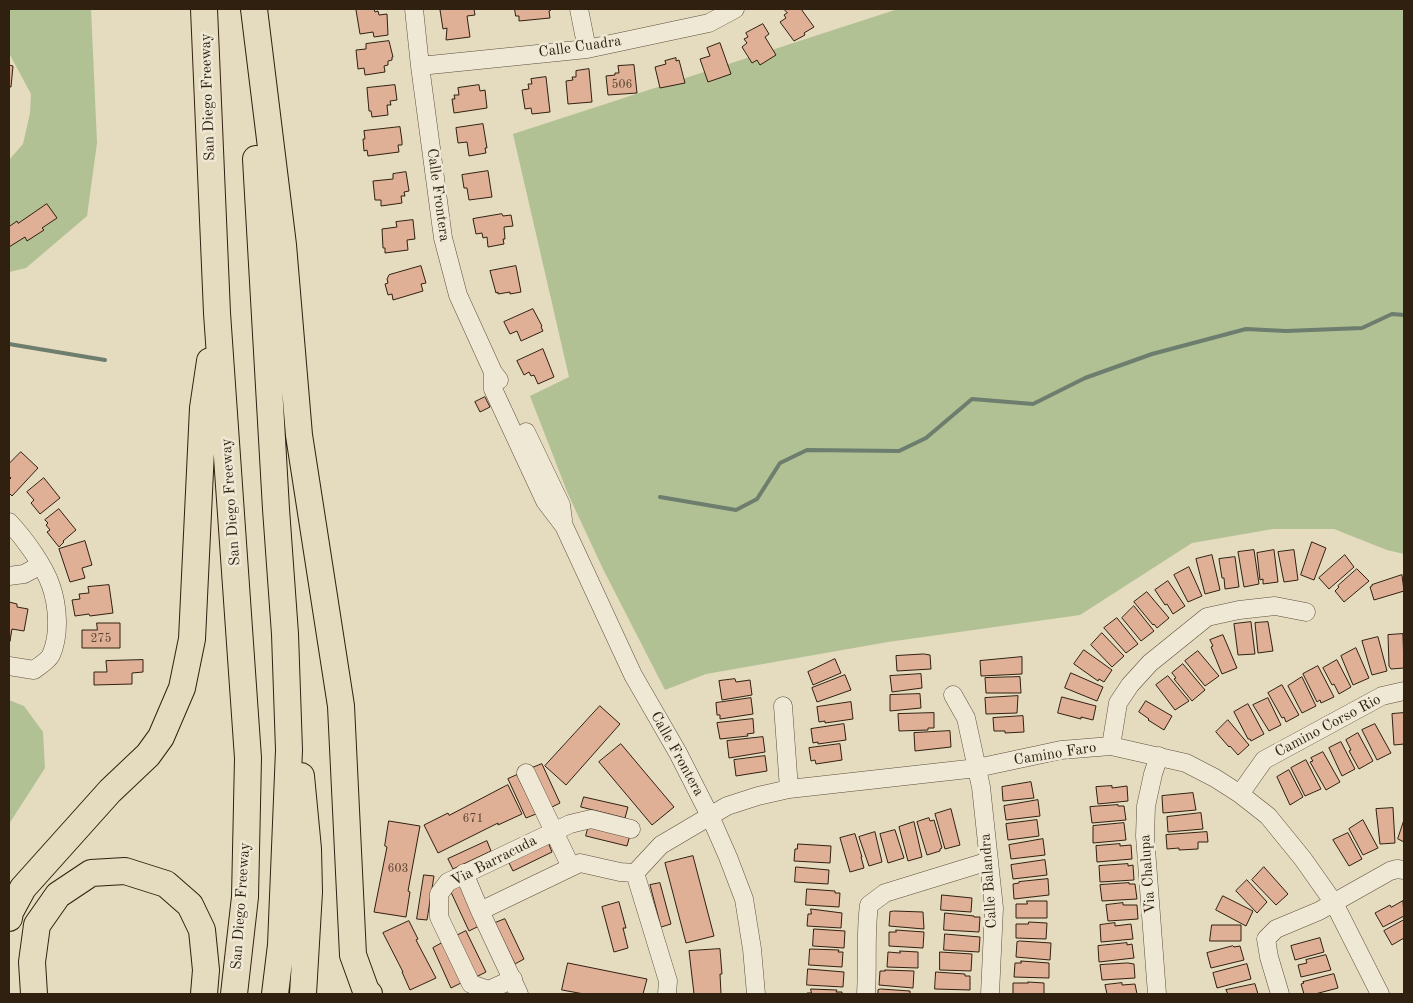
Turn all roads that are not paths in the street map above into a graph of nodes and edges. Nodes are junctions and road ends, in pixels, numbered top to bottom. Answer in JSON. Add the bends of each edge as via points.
{"nodes":[{"id":1,"x":204,"y":9,"type":"edge"},
{"id":2,"x":248,"y":9,"type":"edge"},
{"id":3,"x":254,"y":9,"type":"edge"},
{"id":4,"x":414,"y":9,"type":"edge"},
{"id":5,"x":579,"y":9,"type":"edge"},
{"id":6,"x":735,"y":9,"type":"edge"},
{"id":7,"x":586,"y":49,"type":"junction"},
{"id":8,"x":420,"y":66,"type":"junction"},
{"id":9,"x":218,"y":313,"type":"junction"},
{"id":10,"x":9,"y":522,"type":"edge"},
{"id":11,"x":41,"y":565,"type":"junction"},
{"id":12,"x":9,"y":576,"type":"edge"},
{"id":13,"x":1306,"y":612,"type":"dead end"},
{"id":14,"x":285,"y":634,"type":"junction"},
{"id":15,"x":9,"y":666,"type":"edge"},
{"id":16,"x":1404,"y":691,"type":"edge"},
{"id":17,"x":953,"y":695,"type":"dead end"},
{"id":18,"x":783,"y":706,"type":"dead end"},
{"id":19,"x":1111,"y":746,"type":"junction"},
{"id":20,"x":1159,"y":756,"type":"junction"},
{"id":21,"x":977,"y":768,"type":"junction"},
{"id":22,"x":526,"y":773,"type":"dead end"},
{"id":23,"x":789,"y":789,"type":"junction"},
{"id":24,"x":1240,"y":794,"type":"junction"},
{"id":25,"x":710,"y":816,"type":"junction"},
{"id":26,"x":631,"y":829,"type":"dead end"},
{"id":27,"x":554,"y":832,"type":"junction"},
{"id":28,"x":989,"y":861,"type":"junction"},
{"id":29,"x":572,"y":867,"type":"junction"},
{"id":30,"x":1404,"y":870,"type":"edge"},
{"id":31,"x":635,"y":873,"type":"junction"},
{"id":32,"x":464,"y":874,"type":"junction"},
{"id":33,"x":1334,"y":902,"type":"junction"},
{"id":34,"x":480,"y":911,"type":"junction"},
{"id":35,"x":9,"y":918,"type":"edge"},
{"id":36,"x":32,"y":962,"type":"junction"},
{"id":37,"x":516,"y":987,"type":"edge"},
{"id":38,"x":34,"y":994,"type":"edge"},
{"id":39,"x":46,"y":994,"type":"edge"},
{"id":40,"x":204,"y":994,"type":"edge"},
{"id":41,"x":234,"y":994,"type":"edge"},
{"id":42,"x":275,"y":994,"type":"edge"},
{"id":43,"x":303,"y":994,"type":"edge"},
{"id":44,"x":369,"y":994,"type":"edge"},
{"id":45,"x":667,"y":994,"type":"edge"},
{"id":46,"x":756,"y":994,"type":"edge"},
{"id":47,"x":866,"y":994,"type":"edge"},
{"id":48,"x":990,"y":994,"type":"edge"},
{"id":49,"x":1157,"y":994,"type":"edge"},
{"id":50,"x":1280,"y":994,"type":"edge"},
{"id":51,"x":1380,"y":994,"type":"edge"}],
"edges":[{"from":1,"to":9,"type":"highway","name":"San Diego Freeway"},
{"from":2,"to":14,"type":"highway"},
{"from":3,"to":44,"type":"highway","via":[[282,245],[299,435],[341,706],[353,955]]},
{"from":4,"to":8,"type":"street","name":"Calle Frontera"},
{"from":5,"to":7,"type":"street"},
{"from":6,"to":7,"type":"street","name":"Calle Cuadra","via":[[708,23]]},
{"from":7,"to":8,"type":"street","name":"Calle Cuadra"},
{"from":8,"to":25,"type":"street","name":"Calle Frontera","via":[[443,238],[458,295],[492,372],[493,388],[545,501],[564,526],[633,675],[678,752]]},
{"from":9,"to":35,"type":"highway","via":[[203,408],[192,639],[182,688],[161,737],[148,756],[110,791],[23,888]]},
{"from":9,"to":41,"type":"highway","name":"San Diego Freeway","via":[[248,758],[245,897]]},
{"from":10,"to":11,"type":"street"},
{"from":11,"to":12,"type":"street","via":[[24,574]]},
{"from":11,"to":15,"type":"street","via":[[51,586],[56,610],[56,637],[51,656],[34,670]]},
{"from":13,"to":19,"type":"street","via":[[1275,606],[1207,618],[1150,663],[1130,685],[1118,703]]},
{"from":14,"to":42,"type":"highway","via":[[288,750],[281,945]]},
{"from":14,"to":43,"type":"highway","via":[[308,849]]},
{"from":16,"to":24,"type":"street","name":"Camino Corso Rio","via":[[1382,696],[1264,760]]},
{"from":17,"to":21,"type":"street","name":"Calle Balandra","via":[[966,718]]},
{"from":18,"to":23,"type":"street"},
{"from":19,"to":20,"type":"street","name":"Camino Faro"},
{"from":19,"to":21,"type":"street","name":"Camino Faro","via":[[1061,750]]},
{"from":20,"to":24,"type":"street","name":"Camino Faro","via":[[1186,763]]},
{"from":20,"to":49,"type":"street","name":"Via Chalupa","via":[[1146,806],[1144,836]]},
{"from":21,"to":23,"type":"street","name":"Camino Faro"},
{"from":21,"to":28,"type":"street","name":"Calle Balandra"},
{"from":22,"to":27,"type":"street"},
{"from":23,"to":25,"type":"street","name":"Camino Faro","via":[[758,796]]},
{"from":24,"to":33,"type":"street","name":"Camino Faro","via":[[1268,816]]},
{"from":25,"to":31,"type":"street","name":"Camino Faro","via":[[662,845]]},
{"from":25,"to":46,"type":"street","name":"Calle Frontera","via":[[744,899]]},
{"from":26,"to":27,"type":"street","name":"Via Barracuda","via":[[591,818]]},
{"from":27,"to":29,"type":"street"},
{"from":27,"to":32,"type":"street","name":"Via Barracuda"},
{"from":28,"to":47,"type":"street","via":[[885,893],[868,905]]},
{"from":28,"to":48,"type":"street","name":"Calle Balandra","via":[[994,908]]},
{"from":29,"to":31,"type":"street","via":[[580,863]]},
{"from":29,"to":34,"type":"street"},
{"from":30,"to":33,"type":"street","via":[[1390,871]]},
{"from":31,"to":45,"type":"street","via":[[668,981]]},
{"from":32,"to":34,"type":"street"},
{"from":32,"to":37,"type":"street","name":"Via Barracuda","via":[[448,882],[439,894],[439,918],[471,984],[488,990]]},
{"from":33,"to":50,"type":"street","via":[[1276,929],[1266,939]]},
{"from":33,"to":51,"type":"street","name":"Camino Faro"},
{"from":34,"to":37,"type":"street"},
{"from":36,"to":38,"type":"highway"},
{"from":36,"to":39,"type":"highway"},
{"from":36,"to":40,"type":"highway","via":[[37,925],[58,895],[91,873],[125,870],[166,884],[190,905],[202,930],[206,970]]}]}
